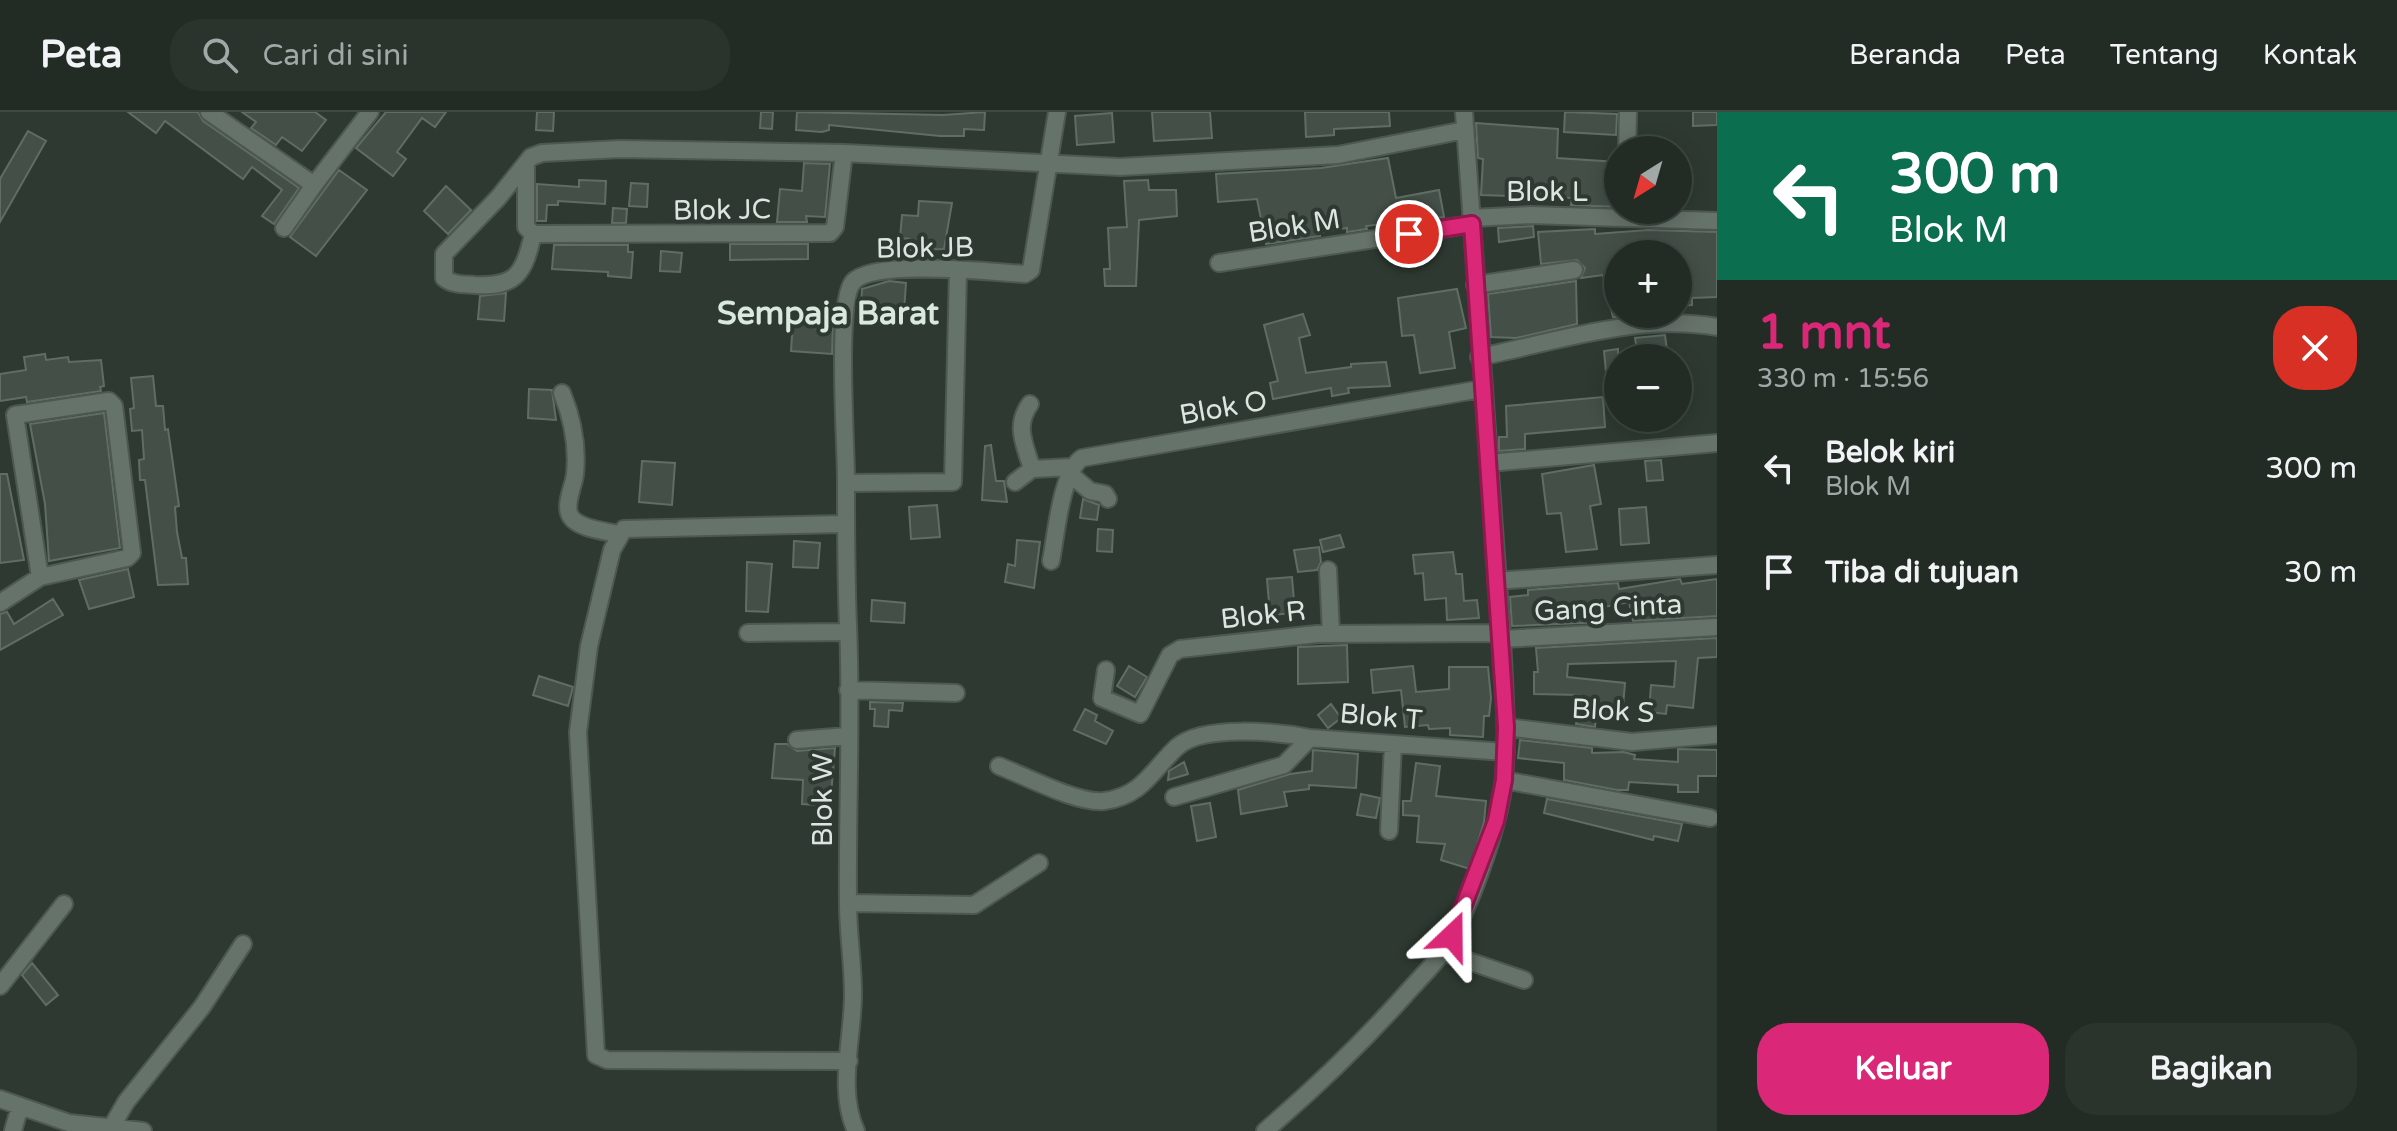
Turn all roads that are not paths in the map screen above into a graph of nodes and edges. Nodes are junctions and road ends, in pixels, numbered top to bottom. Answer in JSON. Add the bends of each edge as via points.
{"nodes":[{"id":1,"x":209,"y":112,"type":"edge"},
{"id":2,"x":370,"y":112,"type":"edge"},
{"id":3,"x":1057,"y":112,"type":"edge"},
{"id":4,"x":1464,"y":112,"type":"edge"},
{"id":5,"x":1628,"y":112,"type":"edge"},
{"id":6,"x":234,"y":119,"type":"edge"},
{"id":7,"x":1465,"y":130,"type":"junction"},
{"id":8,"x":1627,"y":136,"type":"edge"},
{"id":9,"x":844,"y":153,"type":"junction"},
{"id":10,"x":1049,"y":164,"type":"junction"},
{"id":11,"x":526,"y":167,"type":"junction"},
{"id":12,"x":308,"y":182,"type":"junction"},
{"id":13,"x":1472,"y":221,"type":"junction"},
{"id":14,"x":1717,"y":221,"type":"edge"},
{"id":15,"x":284,"y":228,"type":"dead end"},
{"id":16,"x":533,"y":234,"type":"junction"},
{"id":17,"x":1219,"y":263,"type":"dead end"},
{"id":18,"x":1574,"y":270,"type":"dead end"},
{"id":19,"x":958,"y":271,"type":"junction"},
{"id":20,"x":1475,"y":285,"type":"junction"},
{"id":21,"x":1717,"y":327,"type":"edge"},
{"id":22,"x":1479,"y":357,"type":"junction"},
{"id":23,"x":1481,"y":389,"type":"junction"},
{"id":24,"x":562,"y":393,"type":"dead end"},
{"id":25,"x":1030,"y":404,"type":"dead end"},
{"id":26,"x":7,"y":416,"type":"edge"},
{"id":27,"x":1717,"y":443,"type":"edge"},
{"id":28,"x":1489,"y":463,"type":"junction"},
{"id":29,"x":1032,"y":469,"type":"junction"},
{"id":30,"x":1071,"y":470,"type":"junction"},
{"id":31,"x":845,"y":475,"type":"junction"},
{"id":32,"x":1015,"y":482,"type":"dead end"},
{"id":33,"x":1108,"y":499,"type":"dead end"},
{"id":34,"x":843,"y":524,"type":"junction"},
{"id":35,"x":618,"y":534,"type":"junction"},
{"id":36,"x":1051,"y":561,"type":"dead end"},
{"id":37,"x":1717,"y":565,"type":"edge"},
{"id":38,"x":1328,"y":570,"type":"dead end"},
{"id":39,"x":40,"y":577,"type":"junction"},
{"id":40,"x":1496,"y":581,"type":"junction"},
{"id":41,"x":0,"y":603,"type":"edge"},
{"id":42,"x":1717,"y":627,"type":"edge"},
{"id":43,"x":848,"y":632,"type":"junction"},
{"id":44,"x":748,"y":633,"type":"dead end"},
{"id":45,"x":1331,"y":633,"type":"junction"},
{"id":46,"x":1501,"y":636,"type":"junction"},
{"id":47,"x":1106,"y":670,"type":"dead end"},
{"id":48,"x":848,"y":690,"type":"junction"},
{"id":49,"x":956,"y":693,"type":"dead end"},
{"id":50,"x":1506,"y":727,"type":"junction"},
{"id":51,"x":1717,"y":735,"type":"edge"},
{"id":52,"x":848,"y":736,"type":"junction"},
{"id":53,"x":1310,"y":738,"type":"junction"},
{"id":54,"x":797,"y":740,"type":"dead end"},
{"id":55,"x":1393,"y":744,"type":"junction"},
{"id":56,"x":1505,"y":752,"type":"junction"},
{"id":57,"x":999,"y":766,"type":"dead end"},
{"id":58,"x":1504,"y":780,"type":"junction"},
{"id":59,"x":1174,"y":797,"type":"dead end"},
{"id":60,"x":1710,"y":818,"type":"dead end"},
{"id":61,"x":1389,"y":831,"type":"dead end"},
{"id":62,"x":1039,"y":863,"type":"dead end"},
{"id":63,"x":848,"y":903,"type":"junction"},
{"id":64,"x":64,"y":904,"type":"dead end"},
{"id":65,"x":243,"y":944,"type":"dead end"},
{"id":66,"x":1442,"y":952,"type":"junction"},
{"id":67,"x":1524,"y":980,"type":"dead end"},
{"id":68,"x":0,"y":986,"type":"edge"},
{"id":69,"x":849,"y":1061,"type":"junction"},
{"id":70,"x":0,"y":1099,"type":"edge"},
{"id":71,"x":20,"y":1106,"type":"junction"},
{"id":72,"x":111,"y":1128,"type":"junction"},
{"id":73,"x":13,"y":1131,"type":"edge"},
{"id":74,"x":143,"y":1131,"type":"edge"},
{"id":75,"x":856,"y":1131,"type":"edge"},
{"id":76,"x":1265,"y":1131,"type":"edge"}],
"edges":[{"from":1,"to":6,"type":"street"},
{"from":2,"to":12,"type":"street"},
{"from":3,"to":10,"type":"street"},
{"from":4,"to":7,"type":"street"},
{"from":5,"to":8,"type":"street"},
{"from":6,"to":12,"type":"street"},
{"from":7,"to":10,"type":"street","via":[[1338,155],[1120,167]]},
{"from":7,"to":13,"type":"street"},
{"from":9,"to":10,"type":"street"},
{"from":9,"to":11,"type":"street","via":[[620,149],[536,154]]},
{"from":9,"to":16,"type":"street","name":"Blok JC","via":[[830,233]]},
{"from":10,"to":19,"type":"street","name":"Blok JB","via":[[1031,270]]},
{"from":11,"to":16,"type":"street","via":[[526,227]]},
{"from":11,"to":16,"type":"street","via":[[444,254],[444,278],[456,284],[497,286],[512,280],[525,264]]},
{"from":12,"to":15,"type":"street"},
{"from":13,"to":14,"type":"street","name":"Blok L","via":[[1531,215]]},
{"from":13,"to":17,"type":"street","name":"Blok M"},
{"from":13,"to":20,"type":"street"},
{"from":18,"to":20,"type":"street"},
{"from":19,"to":31,"type":"street","name":"Blok JB","via":[[869,271],[849,288]]},
{"from":19,"to":31,"type":"street","via":[[953,482]]},
{"from":20,"to":22,"type":"street"},
{"from":21,"to":22,"type":"street","via":[[1672,322],[1623,328]]},
{"from":22,"to":23,"type":"street"},
{"from":23,"to":28,"type":"street"},
{"from":23,"to":30,"type":"street","name":"Blok O","via":[[1082,458]]},
{"from":24,"to":35,"type":"street","via":[[577,452],[571,517]]},
{"from":25,"to":29,"type":"street","via":[[1020,417],[1020,430]]},
{"from":26,"to":39,"type":"street"},
{"from":26,"to":39,"type":"street","via":[[103,399],[114,406],[132,553]]},
{"from":27,"to":28,"type":"street"},
{"from":28,"to":40,"type":"street"},
{"from":29,"to":30,"type":"street","name":"Blok O"},
{"from":29,"to":32,"type":"street"},
{"from":30,"to":33,"type":"street","via":[[1082,486]]},
{"from":30,"to":36,"type":"street"},
{"from":31,"to":34,"type":"street","name":"Blok W"},
{"from":34,"to":35,"type":"street","via":[[624,529]]},
{"from":34,"to":43,"type":"street","name":"Blok W"},
{"from":35,"to":69,"type":"street","via":[[589,646],[578,732],[594,1050],[607,1060]]},
{"from":37,"to":40,"type":"street"},
{"from":38,"to":45,"type":"street"},
{"from":39,"to":41,"type":"street"},
{"from":40,"to":46,"type":"street"},
{"from":42,"to":46,"type":"street","name":"Gang Cinta"},
{"from":43,"to":44,"type":"street"},
{"from":43,"to":48,"type":"street","name":"Blok W"},
{"from":45,"to":46,"type":"street","name":"Blok R"},
{"from":45,"to":47,"type":"street","name":"Blok R","via":[[1180,649],[1170,655],[1140,714],[1102,698]]},
{"from":46,"to":50,"type":"street"},
{"from":48,"to":49,"type":"street"},
{"from":48,"to":52,"type":"street","name":"Blok W"},
{"from":50,"to":51,"type":"street","name":"Blok S","via":[[1632,742]]},
{"from":50,"to":56,"type":"street"},
{"from":52,"to":54,"type":"street"},
{"from":52,"to":63,"type":"street","name":"Blok W"},
{"from":53,"to":55,"type":"street","name":"Blok T"},
{"from":53,"to":57,"type":"street","via":[[1255,730],[1185,742],[1154,777],[1105,801],[1087,800]]},
{"from":53,"to":59,"type":"street","name":"Blok T","via":[[1284,765]]},
{"from":55,"to":56,"type":"street","name":"Blok T"},
{"from":55,"to":61,"type":"street"},
{"from":56,"to":58,"type":"street"},
{"from":58,"to":60,"type":"street"},
{"from":58,"to":66,"type":"street","via":[[1496,821]]},
{"from":62,"to":63,"type":"street","via":[[974,905]]},
{"from":63,"to":69,"type":"street","name":"Blok W","via":[[853,993]]},
{"from":64,"to":68,"type":"street"},
{"from":65,"to":72,"type":"street"},
{"from":66,"to":67,"type":"street"},
{"from":66,"to":76,"type":"street","via":[[1388,1014]]},
{"from":69,"to":75,"type":"street","name":"Blok W","via":[[847,1098]]},
{"from":70,"to":71,"type":"street"},
{"from":71,"to":72,"type":"street","via":[[69,1123]]},
{"from":71,"to":73,"type":"street"},
{"from":72,"to":74,"type":"street"}]}
